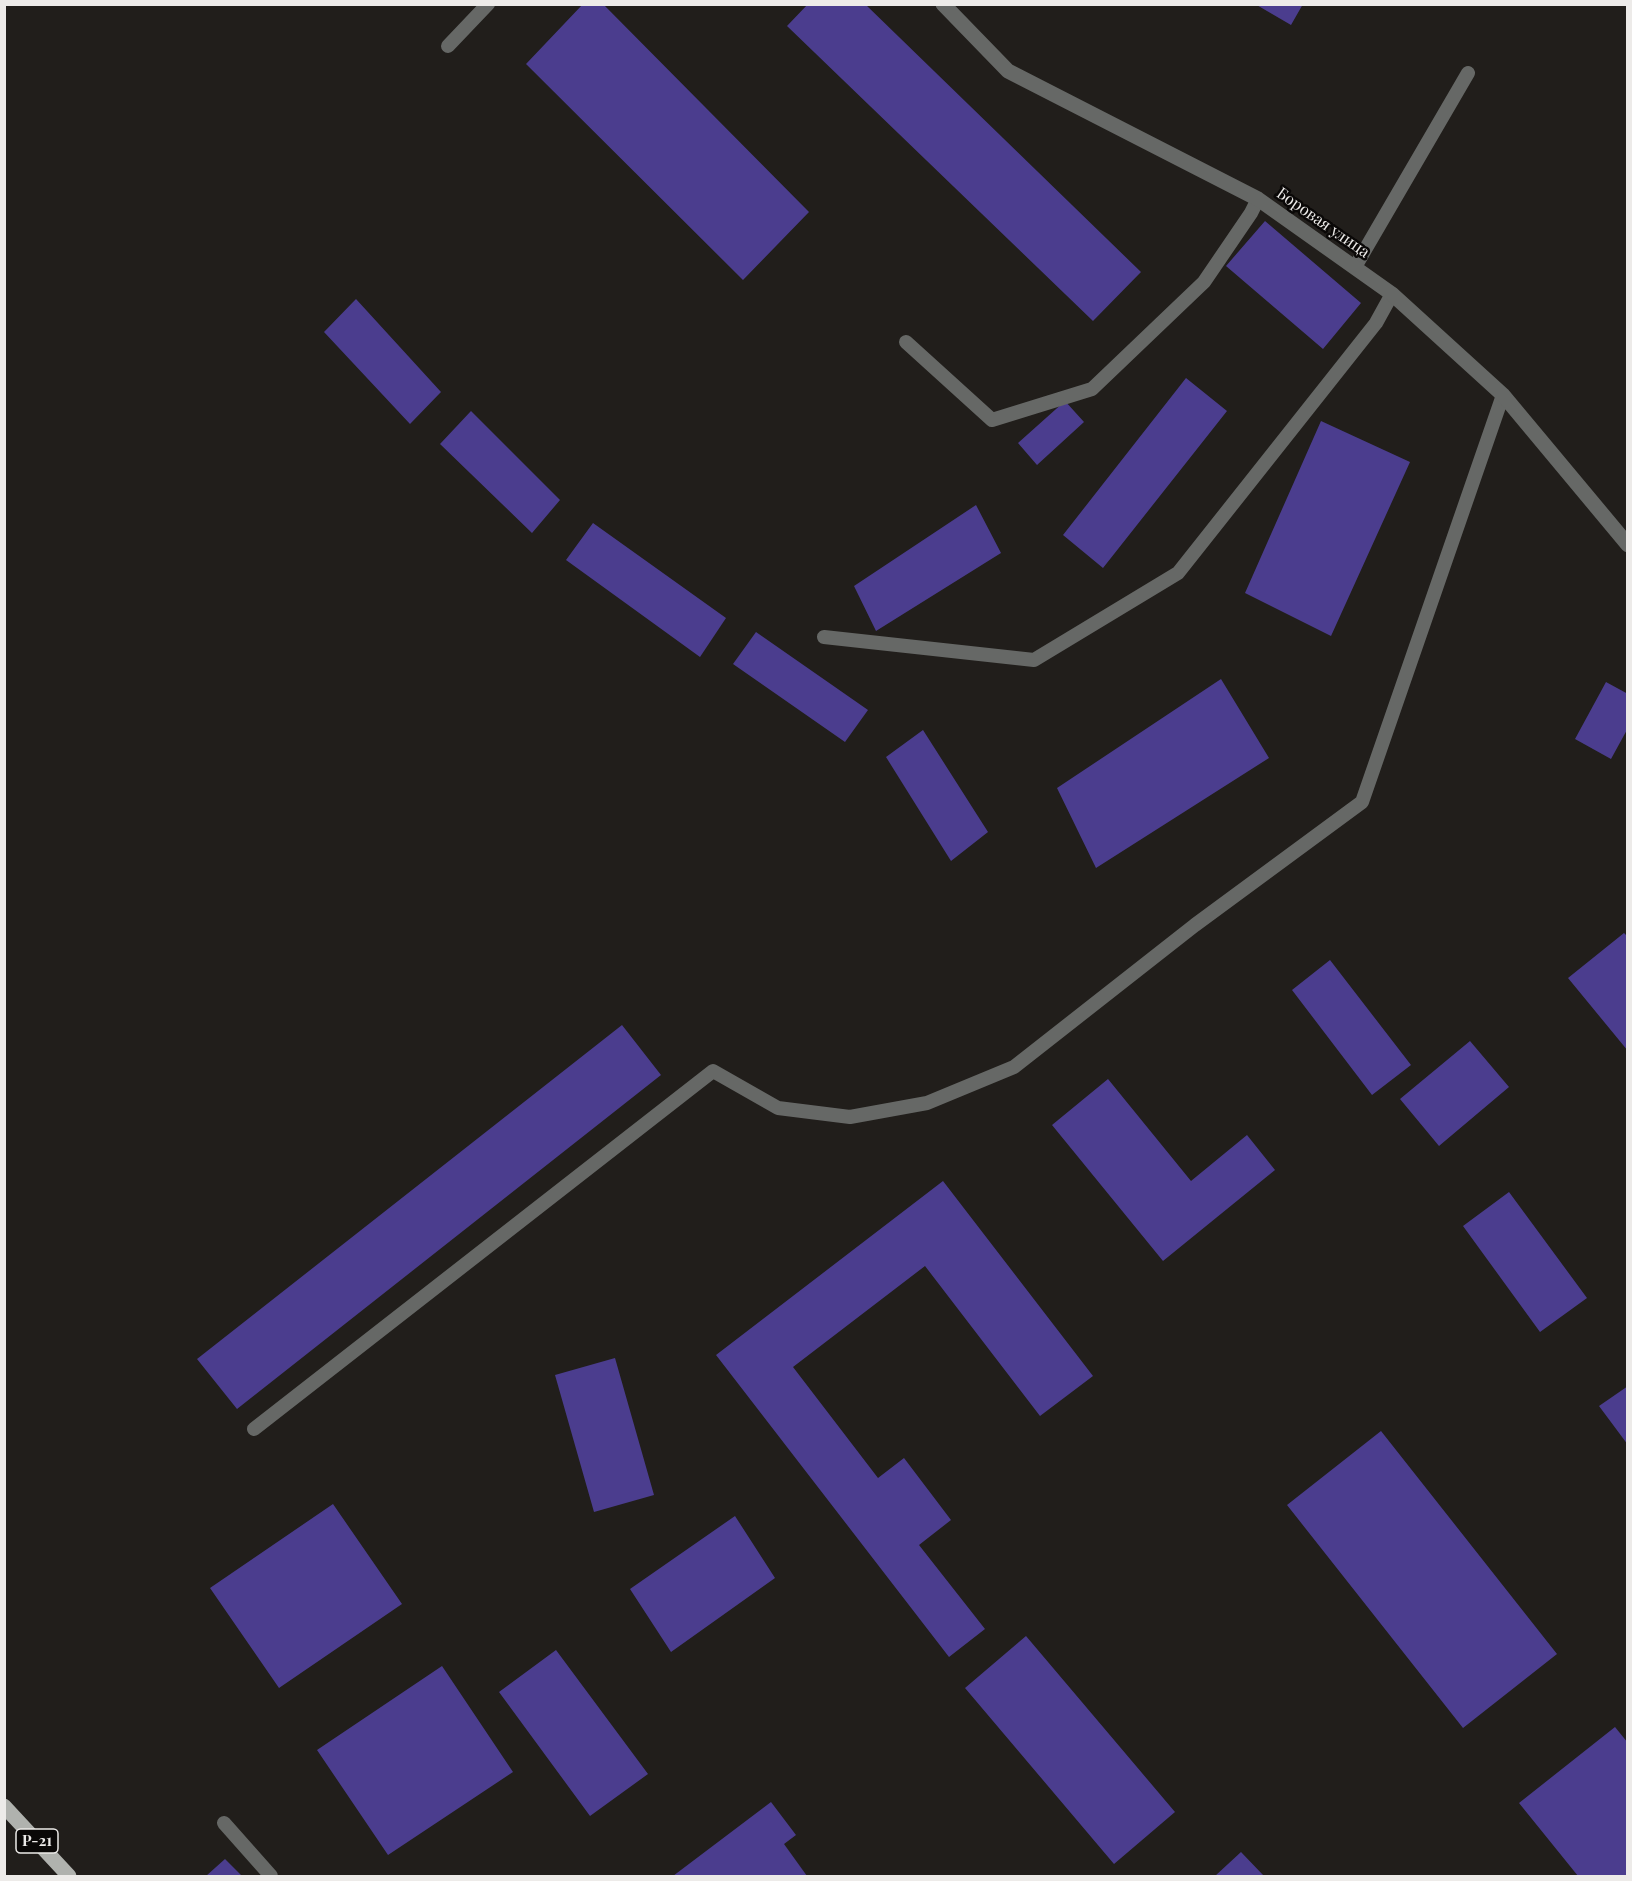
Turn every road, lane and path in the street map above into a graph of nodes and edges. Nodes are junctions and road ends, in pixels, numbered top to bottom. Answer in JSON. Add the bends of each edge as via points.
{"nodes":[{"id":1,"x":488,"y":4,"type":"edge"},
{"id":2,"x":943,"y":4,"type":"edge"},
{"id":3,"x":448,"y":46,"type":"dead end"},
{"id":4,"x":1468,"y":73,"type":"dead end"},
{"id":5,"x":1258,"y":199,"type":"junction"},
{"id":6,"x":1355,"y":267,"type":"junction"},
{"id":7,"x":1392,"y":294,"type":"junction"},
{"id":8,"x":906,"y":342,"type":"dead end"},
{"id":9,"x":1503,"y":395,"type":"junction"},
{"id":10,"x":1628,"y":544,"type":"edge"},
{"id":11,"x":824,"y":637,"type":"dead end"},
{"id":12,"x":254,"y":1429,"type":"dead end"},
{"id":13,"x":4,"y":1806,"type":"edge"},
{"id":14,"x":224,"y":1823,"type":"dead end"},
{"id":15,"x":69,"y":1876,"type":"edge"},
{"id":16,"x":271,"y":1876,"type":"edge"}],
"edges":[{"from":1,"to":3,"type":"lane"},
{"from":2,"to":5,"type":"street","name":"Боровая улица","via":[[1008,71]]},
{"from":4,"to":6,"type":"lane"},
{"from":5,"to":6,"type":"street","name":"Боровая улица"},
{"from":5,"to":8,"type":"lane","via":[[1204,282],[1092,389],[992,420]]},
{"from":6,"to":7,"type":"street","name":"Боровая улица"},
{"from":7,"to":9,"type":"street","name":"Боровая улица"},
{"from":7,"to":11,"type":"lane","via":[[1376,323],[1178,573],[1034,660]]},
{"from":9,"to":10,"type":"street","name":"Боровая улица"},
{"from":9,"to":12,"type":"lane","via":[[1362,802],[1195,925],[1014,1067],[927,1103],[850,1117],[778,1108],[713,1071]]},
{"from":13,"to":15,"type":"main road","number":"Р-21"},
{"from":14,"to":16,"type":"lane"}]}
